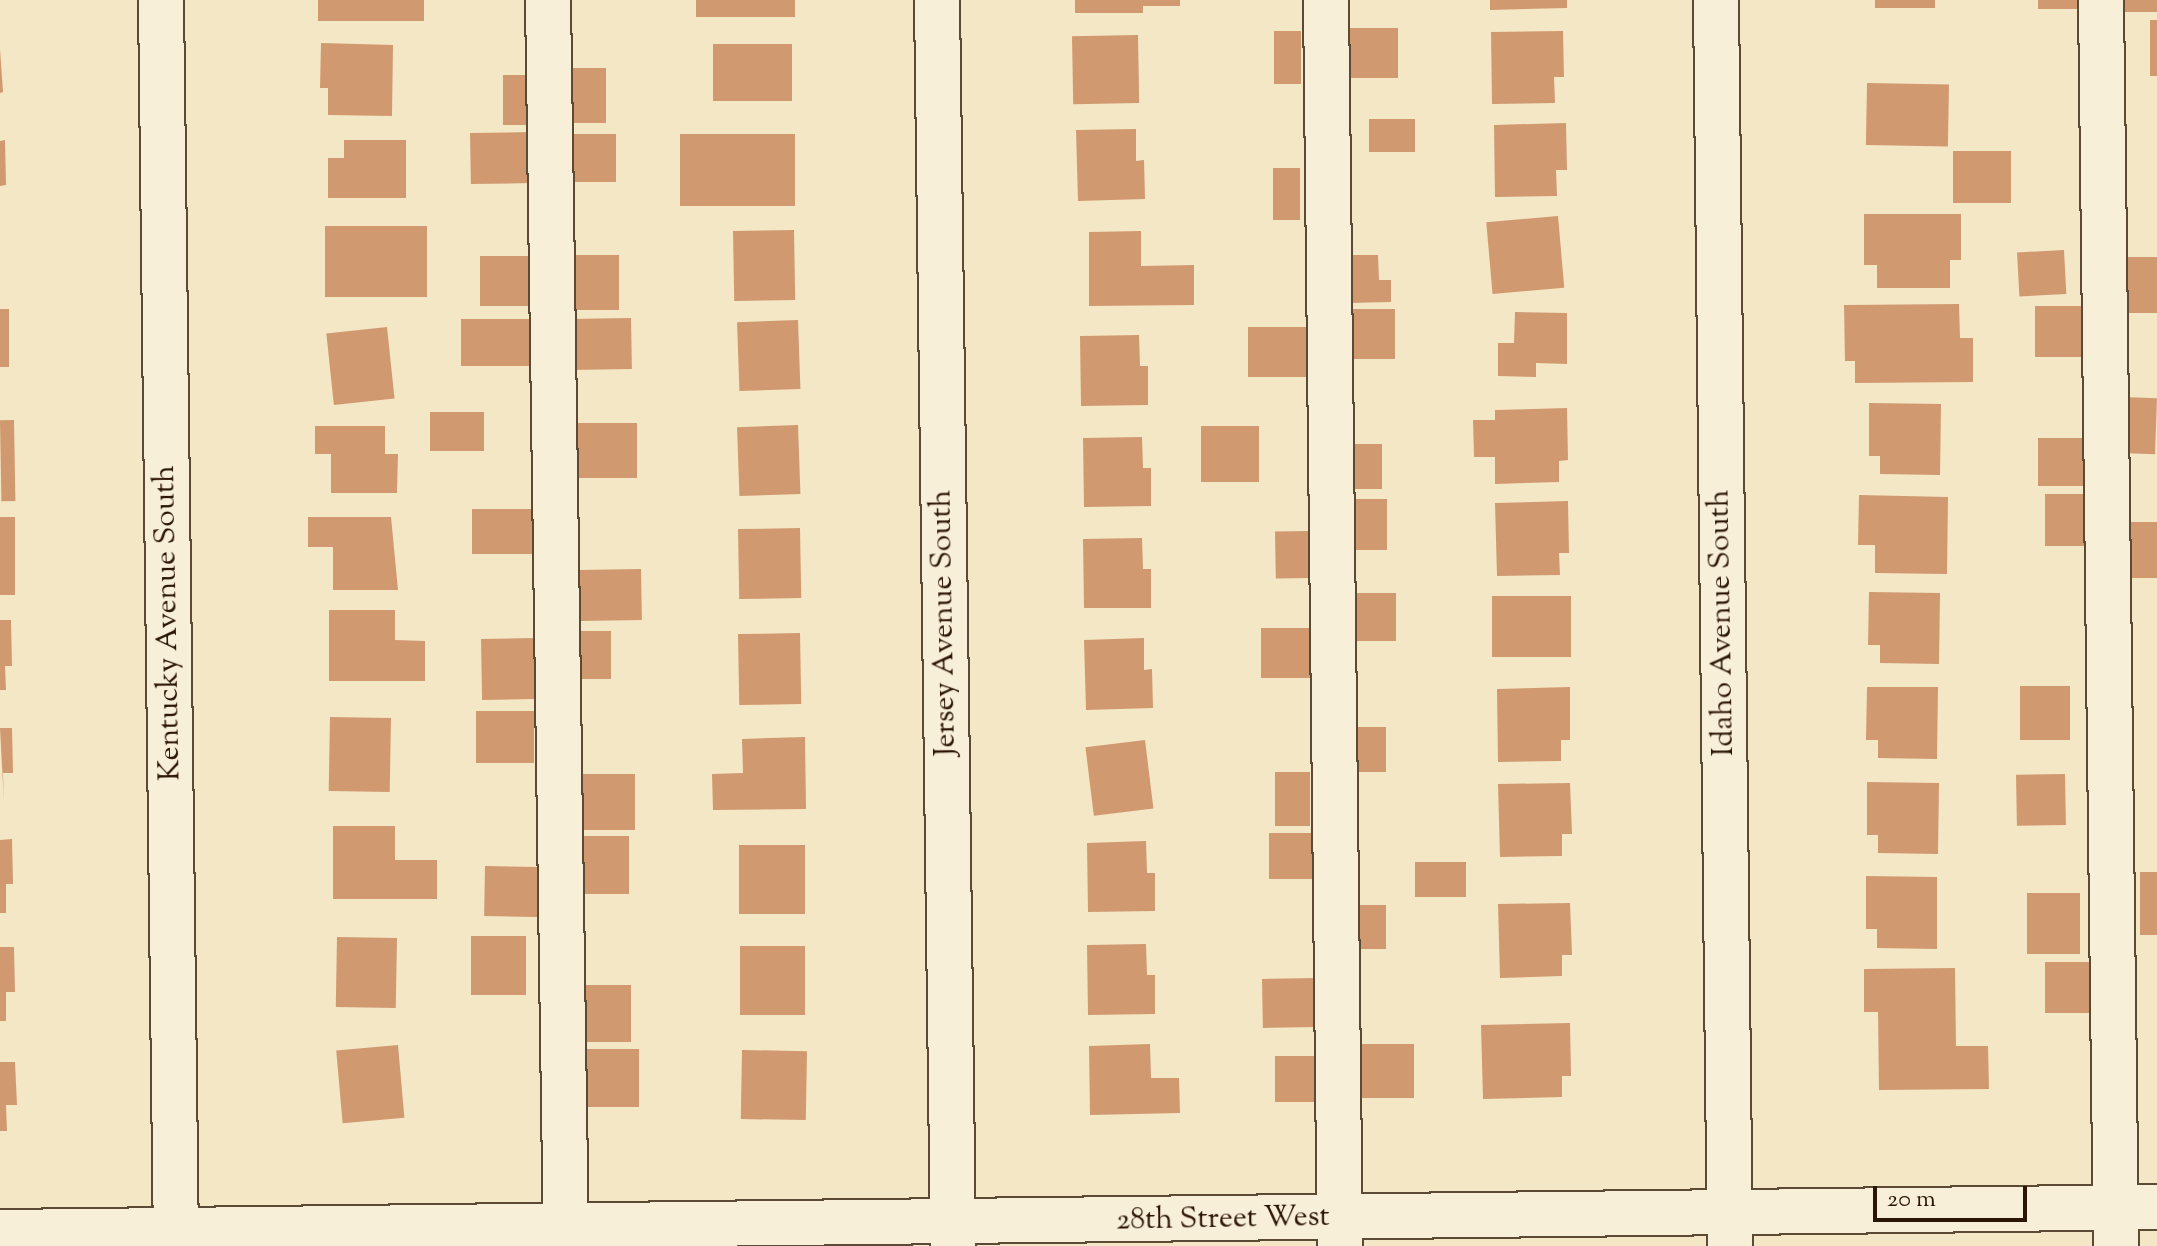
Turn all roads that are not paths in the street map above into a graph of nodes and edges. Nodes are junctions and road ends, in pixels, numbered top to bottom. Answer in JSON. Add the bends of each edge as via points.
{"nodes":[{"id":1,"x":161,"y":0,"type":"edge"},
{"id":2,"x":548,"y":0,"type":"edge"},
{"id":3,"x":937,"y":0,"type":"edge"},
{"id":4,"x":1326,"y":0,"type":"edge"},
{"id":5,"x":1716,"y":0,"type":"edge"},
{"id":6,"x":2101,"y":0,"type":"edge"},
{"id":7,"x":2130,"y":1220,"type":"edge"},
{"id":8,"x":1730,"y":1231,"type":"edge"},
{"id":9,"x":0,"y":1232,"type":"edge"},
{"id":10,"x":1340,"y":1232,"type":"edge"},
{"id":11,"x":953,"y":1235,"type":"edge"},
{"id":12,"x":566,"y":1237,"type":"edge"},
{"id":13,"x":176,"y":1238,"type":"edge"}],
"edges":[{"from":1,"to":13,"type":"street","name":"Kentucky Avenue South"},
{"from":2,"to":12,"type":"street"},
{"from":3,"to":11,"type":"street","name":"Jersey Avenue South"},
{"from":4,"to":10,"type":"street"},
{"from":5,"to":8,"type":"street","name":"Idaho Avenue South"},
{"from":6,"to":7,"type":"street"},
{"from":7,"to":8,"type":"street","name":"28th Street West"},
{"from":8,"to":10,"type":"street","name":"28th Street West"},
{"from":9,"to":13,"type":"street","name":"28th Street West"},
{"from":10,"to":11,"type":"street","name":"28th Street West"},
{"from":11,"to":12,"type":"street","name":"28th Street West"},
{"from":12,"to":13,"type":"street","name":"28th Street West"}]}
